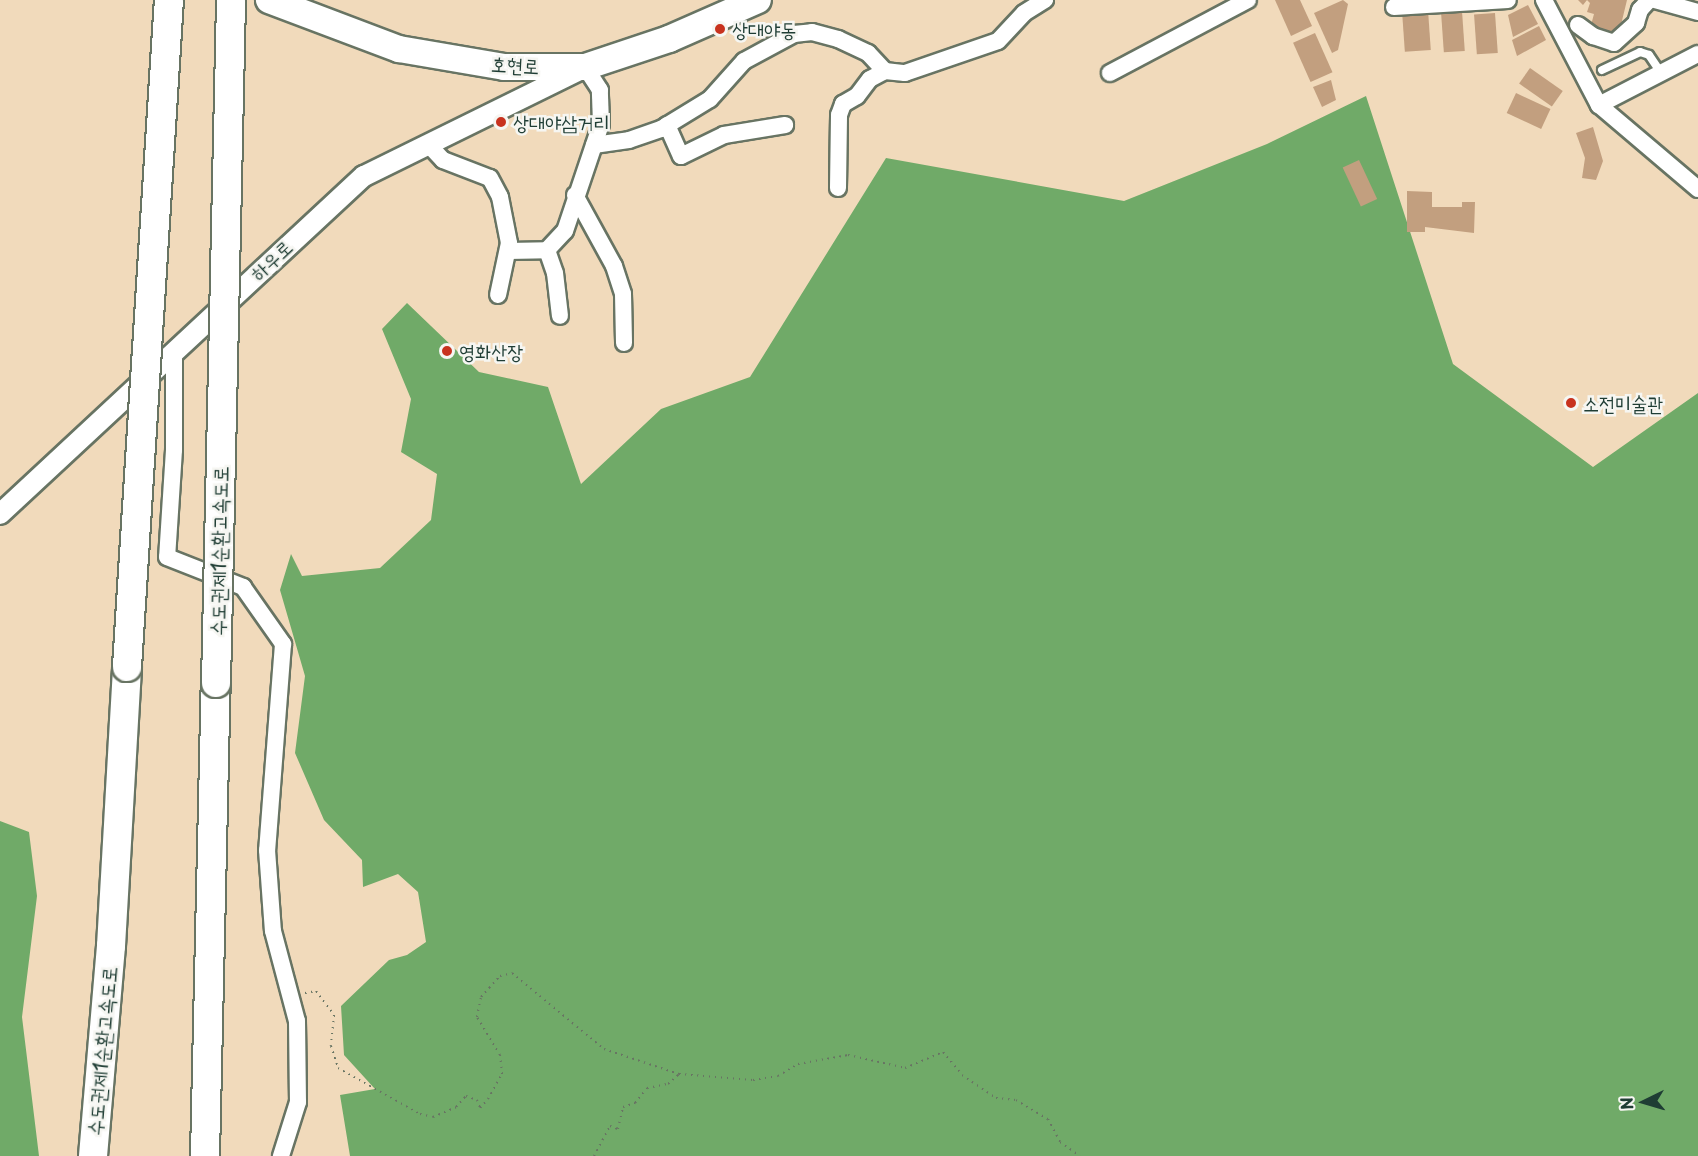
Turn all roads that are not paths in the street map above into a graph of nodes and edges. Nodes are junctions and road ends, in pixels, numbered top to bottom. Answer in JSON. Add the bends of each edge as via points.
{"nodes":[{"id":1,"x":169,"y":0,"type":"edge"},
{"id":2,"x":231,"y":0,"type":"edge"},
{"id":3,"x":269,"y":0,"type":"edge"},
{"id":4,"x":758,"y":0,"type":"edge"},
{"id":5,"x":1045,"y":0,"type":"edge"},
{"id":6,"x":1248,"y":0,"type":"edge"},
{"id":7,"x":1508,"y":0,"type":"edge"},
{"id":8,"x":1544,"y":0,"type":"edge"},
{"id":9,"x":1649,"y":0,"type":"edge"},
{"id":10,"x":1655,"y":0,"type":"edge"},
{"id":11,"x":1394,"y":7,"type":"dead end"},
{"id":12,"x":1698,"y":12,"type":"edge"},
{"id":13,"x":1578,"y":25,"type":"dead end"},
{"id":14,"x":1698,"y":54,"type":"edge"},
{"id":15,"x":585,"y":67,"type":"junction"},
{"id":16,"x":1602,"y":70,"type":"dead end"},
{"id":17,"x":885,"y":71,"type":"junction"},
{"id":18,"x":1110,"y":73,"type":"dead end"},
{"id":19,"x":1661,"y":73,"type":"junction"},
{"id":20,"x":1599,"y":105,"type":"junction"},
{"id":21,"x":667,"y":125,"type":"junction"},
{"id":22,"x":785,"y":125,"type":"dead end"},
{"id":23,"x":428,"y":144,"type":"junction"},
{"id":24,"x":594,"y":145,"type":"junction"},
{"id":25,"x":838,"y":188,"type":"dead end"},
{"id":26,"x":1698,"y":189,"type":"edge"},
{"id":27,"x":575,"y":195,"type":"junction"},
{"id":28,"x":547,"y":250,"type":"junction"},
{"id":29,"x":508,"y":251,"type":"junction"},
{"id":30,"x":498,"y":295,"type":"dead end"},
{"id":31,"x":560,"y":316,"type":"dead end"},
{"id":32,"x":624,"y":343,"type":"dead end"},
{"id":33,"x":174,"y":351,"type":"junction"},
{"id":34,"x":0,"y":514,"type":"edge"},
{"id":35,"x":111,"y":946,"type":"junction"},
{"id":36,"x":207,"y":1102,"type":"junction"},
{"id":37,"x":93,"y":1156,"type":"edge"},
{"id":38,"x":113,"y":1156,"type":"edge"},
{"id":39,"x":205,"y":1156,"type":"edge"},
{"id":40,"x":210,"y":1156,"type":"edge"},
{"id":41,"x":281,"y":1156,"type":"edge"}],
"edges":[{"from":1,"to":35,"type":"highway","name":"수도권제1순환고속도로","bridge":true},
{"from":2,"to":36,"type":"highway","name":"수도권제1순환고속도로","bridge":true},
{"from":3,"to":15,"type":"main road","name":"호현로","via":[[399,49],[504,67]]},
{"from":4,"to":15,"type":"main road","name":"호현로","via":[[669,39]]},
{"from":5,"to":17,"type":"street","via":[[1024,13],[998,40],[905,73]]},
{"from":6,"to":18,"type":"street"},
{"from":7,"to":11,"type":"street"},
{"from":8,"to":20,"type":"street"},
{"from":9,"to":13,"type":"street","via":[[1636,23],[1614,43],[1593,36]]},
{"from":10,"to":12,"type":"street"},
{"from":14,"to":19,"type":"street"},
{"from":15,"to":23,"type":"street","name":"하우로"},
{"from":15,"to":24,"type":"street","via":[[600,90],[601,124]]},
{"from":16,"to":19,"type":"lane","via":[[1640,52],[1649,55]]},
{"from":17,"to":21,"type":"street","via":[[868,53],[838,39],[812,32],[794,34],[744,61],[710,99]]},
{"from":17,"to":25,"type":"street","via":[[843,104],[839,115]]},
{"from":19,"to":20,"type":"street"},
{"from":20,"to":26,"type":"street"},
{"from":21,"to":22,"type":"street","via":[[681,156],[724,135]]},
{"from":21,"to":24,"type":"street","via":[[629,140]]},
{"from":23,"to":29,"type":"street","via":[[443,160],[490,177],[505,218]]},
{"from":23,"to":33,"type":"street","name":"하우로","via":[[358,181]]},
{"from":24,"to":27,"type":"street"},
{"from":27,"to":28,"type":"street","via":[[565,231]]},
{"from":27,"to":32,"type":"street","via":[[614,266],[623,294]]},
{"from":28,"to":29,"type":"street"},
{"from":28,"to":31,"type":"street","via":[[555,273]]},
{"from":29,"to":30,"type":"street"},
{"from":33,"to":34,"type":"street","name":"하우로"},
{"from":33,"to":41,"type":"street","via":[[174,450],[167,557],[243,587],[283,644],[267,850],[273,931],[297,1021],[298,1102]]},
{"from":35,"to":37,"type":"highway","name":"수도권제1순환고속도로"},
{"from":35,"to":38,"type":"highway","name":"수도권제1순환고속도로"},
{"from":36,"to":39,"type":"highway","name":"수도권제1순환고속도로"},
{"from":36,"to":40,"type":"highway","name":"수도권제1순환고속도로"}]}
